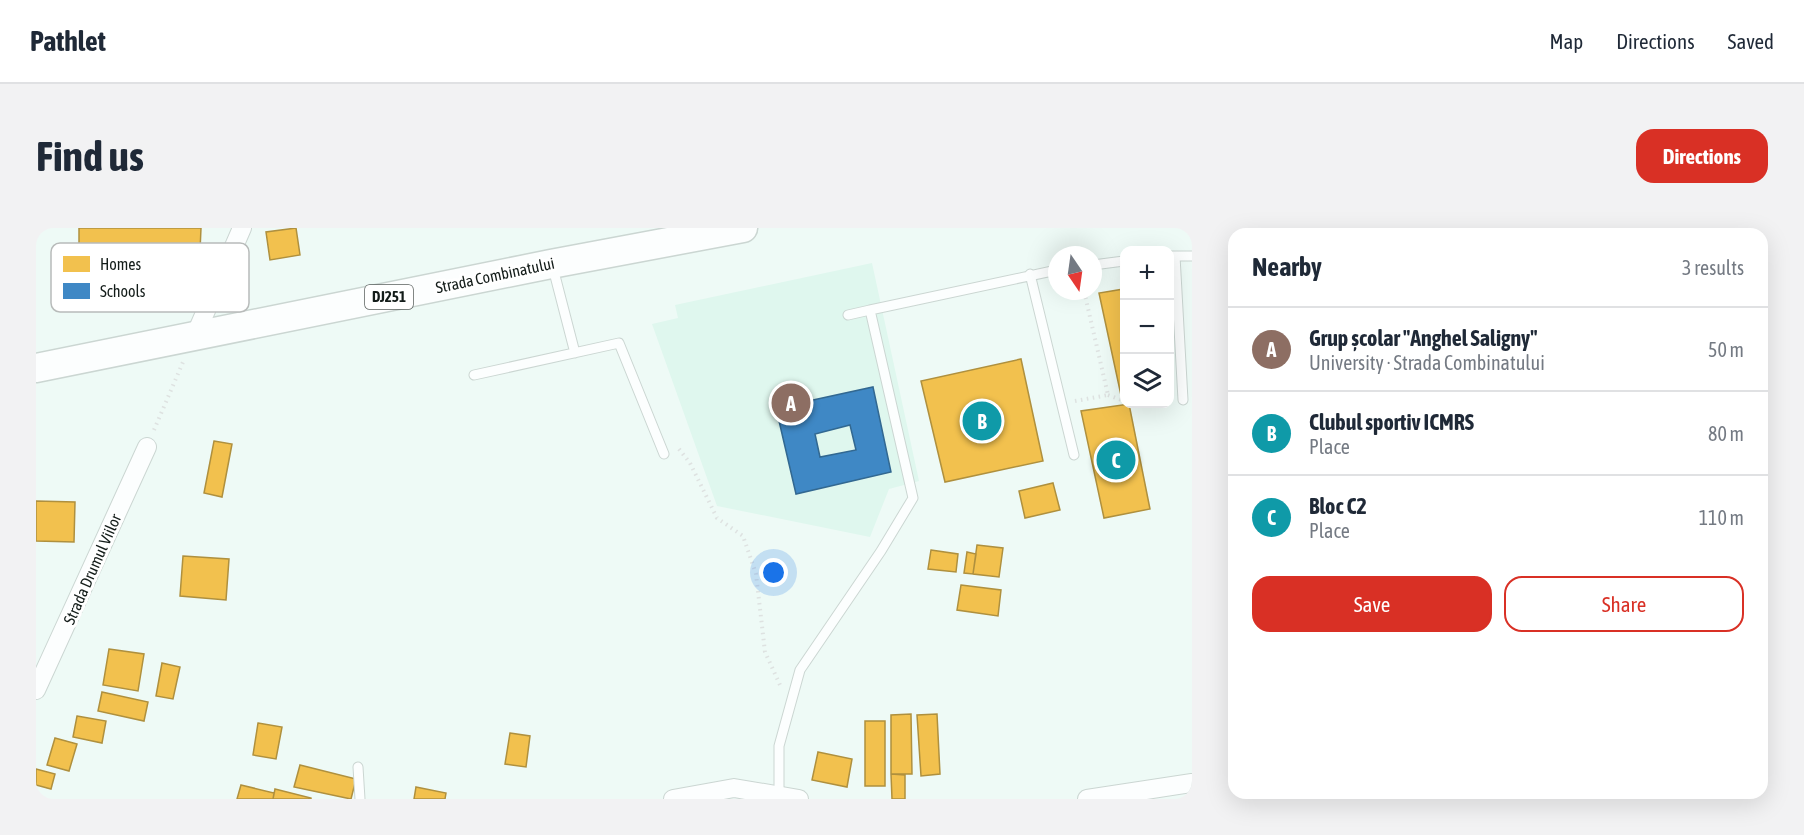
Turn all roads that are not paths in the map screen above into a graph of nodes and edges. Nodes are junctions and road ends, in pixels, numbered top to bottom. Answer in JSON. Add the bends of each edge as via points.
{"nodes":[{"id":1,"x":242,"y":228,"type":"edge"},
{"id":2,"x":743,"y":228,"type":"edge"},
{"id":3,"x":235,"y":243,"type":"edge"},
{"id":4,"x":1174,"y":256,"type":"edge"},
{"id":5,"x":1192,"y":256,"type":"edge"},
{"id":6,"x":1120,"y":262,"type":"edge"},
{"id":7,"x":551,"y":264,"type":"junction"},
{"id":8,"x":1102,"y":264,"type":"edge"},
{"id":9,"x":1048,"y":271,"type":"edge"},
{"id":10,"x":1030,"y":274,"type":"junction"},
{"id":11,"x":1174,"y":282,"type":"edge"},
{"id":12,"x":870,"y":310,"type":"junction"},
{"id":13,"x":205,"y":312,"type":"edge"},
{"id":14,"x":848,"y":315,"type":"dead end"},
{"id":15,"x":194,"y":338,"type":"junction"},
{"id":16,"x":575,"y":353,"type":"junction"},
{"id":17,"x":36,"y":368,"type":"edge"},
{"id":18,"x":474,"y":375,"type":"dead end"},
{"id":19,"x":1183,"y":400,"type":"dead end"},
{"id":20,"x":147,"y":447,"type":"road end"},
{"id":21,"x":664,"y":454,"type":"dead end"},
{"id":22,"x":1074,"y":455,"type":"dead end"},
{"id":23,"x":38,"y":682,"type":"edge"},
{"id":24,"x":358,"y":767,"type":"dead end"},
{"id":25,"x":1192,"y":783,"type":"edge"},
{"id":26,"x":779,"y":796,"type":"edge"},
{"id":27,"x":360,"y":799,"type":"edge"},
{"id":28,"x":673,"y":799,"type":"edge"},
{"id":29,"x":799,"y":799,"type":"edge"},
{"id":30,"x":1087,"y":799,"type":"edge"}],
"edges":[{"from":1,"to":3,"type":"street"},
{"from":2,"to":7,"type":"main road","name":"Strada Combinatului","number":"DJ251"},
{"from":4,"to":5,"type":"lane"},
{"from":6,"to":8,"type":"lane"},
{"from":7,"to":15,"type":"main road","name":"Strada Combinatului","number":"DJ251"},
{"from":7,"to":16,"type":"lane"},
{"from":9,"to":10,"type":"lane"},
{"from":10,"to":12,"type":"lane"},
{"from":10,"to":22,"type":"lane"},
{"from":11,"to":19,"type":"lane"},
{"from":12,"to":14,"type":"lane"},
{"from":12,"to":26,"type":"lane","via":[[913,498],[800,670],[779,746]]},
{"from":13,"to":15,"type":"street"},
{"from":15,"to":17,"type":"main road","name":"Strada Combinatului","number":"DJ251"},
{"from":16,"to":18,"type":"lane"},
{"from":16,"to":21,"type":"lane","via":[[619,343]]},
{"from":20,"to":23,"type":"street","name":"Strada Drumul Viilor"},
{"from":24,"to":27,"type":"lane"},
{"from":25,"to":30,"type":"street"},
{"from":26,"to":28,"type":"street","via":[[734,788]]},
{"from":26,"to":29,"type":"street"}]}
